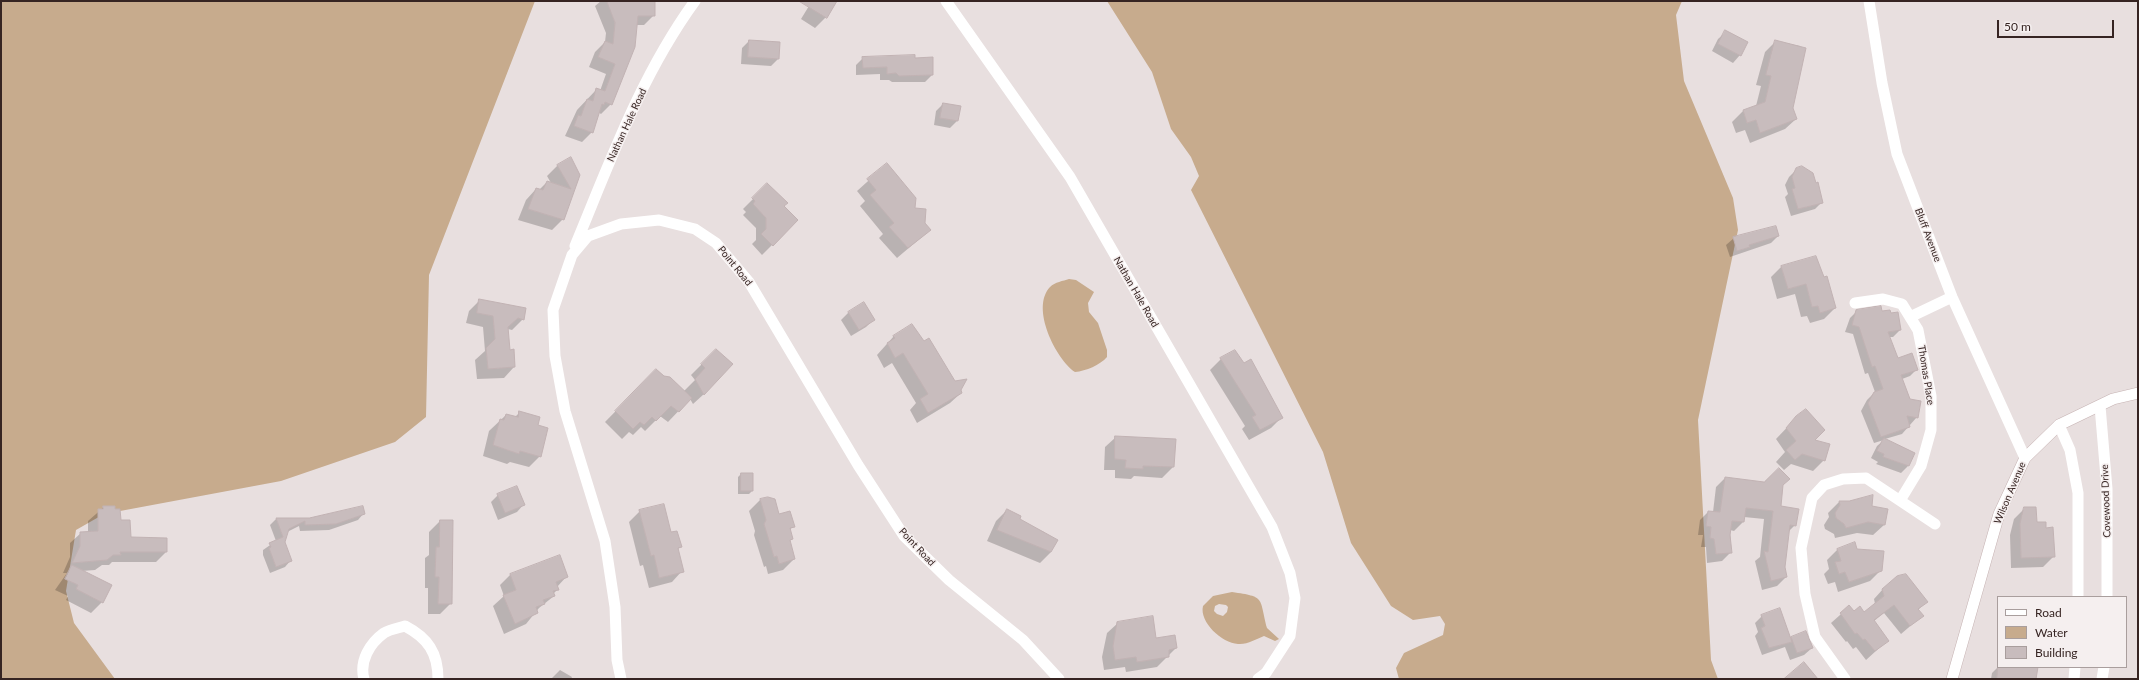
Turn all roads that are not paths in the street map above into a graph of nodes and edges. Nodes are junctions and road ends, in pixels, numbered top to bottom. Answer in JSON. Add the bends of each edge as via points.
{"nodes":[{"id":1,"x":695,"y":1,"type":"edge"},
{"id":2,"x":946,"y":1,"type":"edge"},
{"id":3,"x":1869,"y":1,"type":"edge"},
{"id":4,"x":572,"y":255,"type":"junction"},
{"id":5,"x":1952,"y":297,"type":"junction"},
{"id":6,"x":1855,"y":303,"type":"dead end"},
{"id":7,"x":1910,"y":317,"type":"junction"},
{"id":8,"x":2138,"y":393,"type":"edge"},
{"id":9,"x":2100,"y":406,"type":"junction"},
{"id":10,"x":2059,"y":425,"type":"junction"},
{"id":11,"x":2025,"y":458,"type":"junction"},
{"id":12,"x":1901,"y":500,"type":"junction"},
{"id":13,"x":1935,"y":524,"type":"dead end"},
{"id":14,"x":2078,"y":596,"type":"edge"},
{"id":15,"x":2107,"y":596,"type":"edge"},
{"id":16,"x":2075,"y":668,"type":"edge"},
{"id":17,"x":2104,"y":668,"type":"edge"},
{"id":18,"x":364,"y":679,"type":"edge"},
{"id":19,"x":438,"y":679,"type":"edge"},
{"id":20,"x":621,"y":679,"type":"edge"},
{"id":21,"x":1059,"y":679,"type":"edge"},
{"id":22,"x":1258,"y":679,"type":"edge"},
{"id":23,"x":1845,"y":679,"type":"edge"},
{"id":24,"x":1952,"y":679,"type":"edge"},
{"id":25,"x":2074,"y":679,"type":"edge"},
{"id":26,"x":2102,"y":679,"type":"edge"}],
"edges":[{"from":1,"to":4,"type":"street","name":"Nathan Hale Road","via":[[675,29],[628,118]]},
{"from":2,"to":22,"type":"street","name":"Nathan Hale Road","via":[[1070,177],[1272,527],[1290,573],[1295,598],[1290,636],[1266,673]]},
{"from":3,"to":5,"type":"street","name":"Bluff Avenue","via":[[1897,154]]},
{"from":4,"to":20,"type":"street","name":"Point Road","via":[[553,310],[554,356],[565,411],[605,541],[615,608],[617,660]]},
{"from":4,"to":21,"type":"street","name":"Point Road","via":[[588,236],[621,224],[659,220],[695,229],[716,243],[750,282],[858,465],[904,536],[949,580],[1023,640]]},
{"from":5,"to":7,"type":"street"},
{"from":5,"to":11,"type":"street","name":"Bluff Avenue"},
{"from":6,"to":7,"type":"street","name":"Thomas Place","via":[[1883,299],[1902,304]]},
{"from":7,"to":12,"type":"street","name":"Thomas Place","via":[[1918,330],[1925,363],[1931,396],[1931,430],[1921,466]]},
{"from":8,"to":9,"type":"street","name":"Wilson Avenue"},
{"from":9,"to":10,"type":"street","name":"Wilson Avenue"},
{"from":9,"to":15,"type":"street","name":"Covewood Drive","via":[[2107,489]]},
{"from":10,"to":11,"type":"street","name":"Wilson Avenue"},
{"from":10,"to":14,"type":"street","via":[[2070,450],[2078,493]]},
{"from":11,"to":24,"type":"street","name":"Wilson Avenue","via":[[1999,514]]},
{"from":12,"to":13,"type":"street"},
{"from":12,"to":23,"type":"street","via":[[1866,478],[1843,479],[1824,485],[1812,498],[1801,548],[1804,594],[1815,637]]},
{"from":16,"to":25,"type":"street"},
{"from":17,"to":26,"type":"street"},
{"from":18,"to":19,"type":"street","via":[[364,660],[369,646],[385,632],[405,626],[421,634],[431,648],[438,664]]}]}
